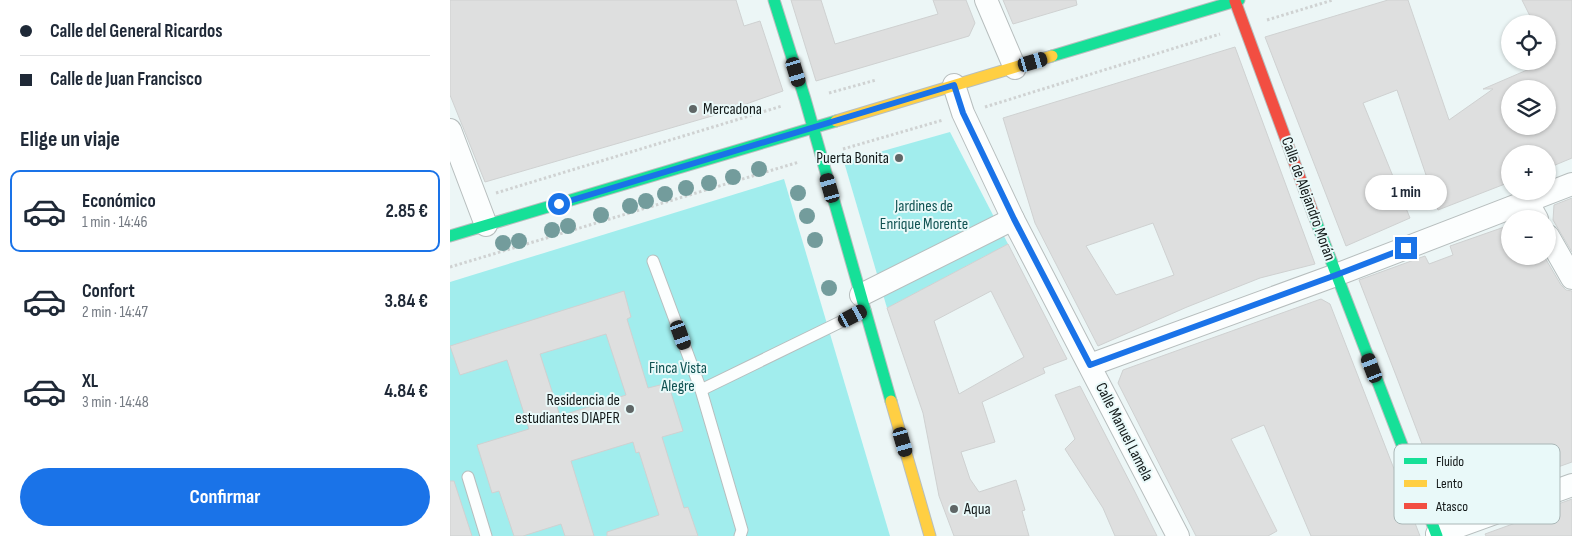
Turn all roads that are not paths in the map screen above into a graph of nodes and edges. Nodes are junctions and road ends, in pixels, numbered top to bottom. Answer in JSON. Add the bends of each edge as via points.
{"nodes":[{"id":1,"x":774,"y":0,"type":"edge"},
{"id":2,"x":986,"y":0,"type":"edge"},
{"id":3,"x":1237,"y":1,"type":"edge"},
{"id":4,"x":1015,"y":68,"type":"junction"},
{"id":5,"x":954,"y":85,"type":"junction"},
{"id":6,"x":813,"y":128,"type":"junction"},
{"id":7,"x":450,"y":130,"type":"edge"},
{"id":8,"x":1572,"y":184,"type":"edge"},
{"id":9,"x":1532,"y":210,"type":"edge"},
{"id":10,"x":1014,"y":219,"type":"junction"},
{"id":11,"x":1501,"y":220,"type":"edge"},
{"id":12,"x":486,"y":225,"type":"junction"},
{"id":13,"x":450,"y":236,"type":"edge"},
{"id":14,"x":1556,"y":250,"type":"edge"},
{"id":15,"x":653,"y":261,"type":"dead end"},
{"id":16,"x":1336,"y":275,"type":"junction"},
{"id":17,"x":1572,"y":278,"type":"edge"},
{"id":18,"x":863,"y":302,"type":"junction"},
{"id":19,"x":1090,"y":365,"type":"junction"},
{"id":20,"x":701,"y":390,"type":"junction"},
{"id":21,"x":1402,"y":444,"type":"edge"},
{"id":22,"x":468,"y":477,"type":"dead end"},
{"id":23,"x":1572,"y":485,"type":"edge"},
{"id":24,"x":1560,"y":489,"type":"edge"},
{"id":25,"x":1467,"y":524,"type":"edge"},
{"id":26,"x":1437,"y":535,"type":"edge"},
{"id":27,"x":486,"y":536,"type":"edge"},
{"id":28,"x":740,"y":536,"type":"edge"},
{"id":29,"x":930,"y":536,"type":"edge"},
{"id":30,"x":1178,"y":536,"type":"edge"}],
"edges":[{"from":1,"to":6,"type":"street"},
{"from":2,"to":4,"type":"street"},
{"from":3,"to":4,"type":"street"},
{"from":3,"to":16,"type":"street","name":"Calle de Alejandro Morán"},
{"from":4,"to":5,"type":"street"},
{"from":5,"to":6,"type":"street"},
{"from":5,"to":10,"type":"street","name":"Calle Manuel Lamela","via":[[963,113]]},
{"from":6,"to":12,"type":"street"},
{"from":6,"to":18,"type":"street"},
{"from":7,"to":12,"type":"street"},
{"from":8,"to":9,"type":"street"},
{"from":10,"to":18,"type":"street"},
{"from":10,"to":19,"type":"street","name":"Calle Manuel Lamela"},
{"from":11,"to":16,"type":"street"},
{"from":12,"to":13,"type":"street"},
{"from":14,"to":17,"type":"street"},
{"from":15,"to":20,"type":"lane"},
{"from":16,"to":19,"type":"street"},
{"from":16,"to":21,"type":"street","name":"Calle de Alejandro Morán"},
{"from":18,"to":20,"type":"lane"},
{"from":18,"to":29,"type":"street"},
{"from":19,"to":30,"type":"street","name":"Calle Manuel Lamela"},
{"from":20,"to":28,"type":"lane","via":[[742,530]]},
{"from":22,"to":27,"type":"lane"},
{"from":23,"to":24,"type":"street"},
{"from":25,"to":26,"type":"street"}]}
